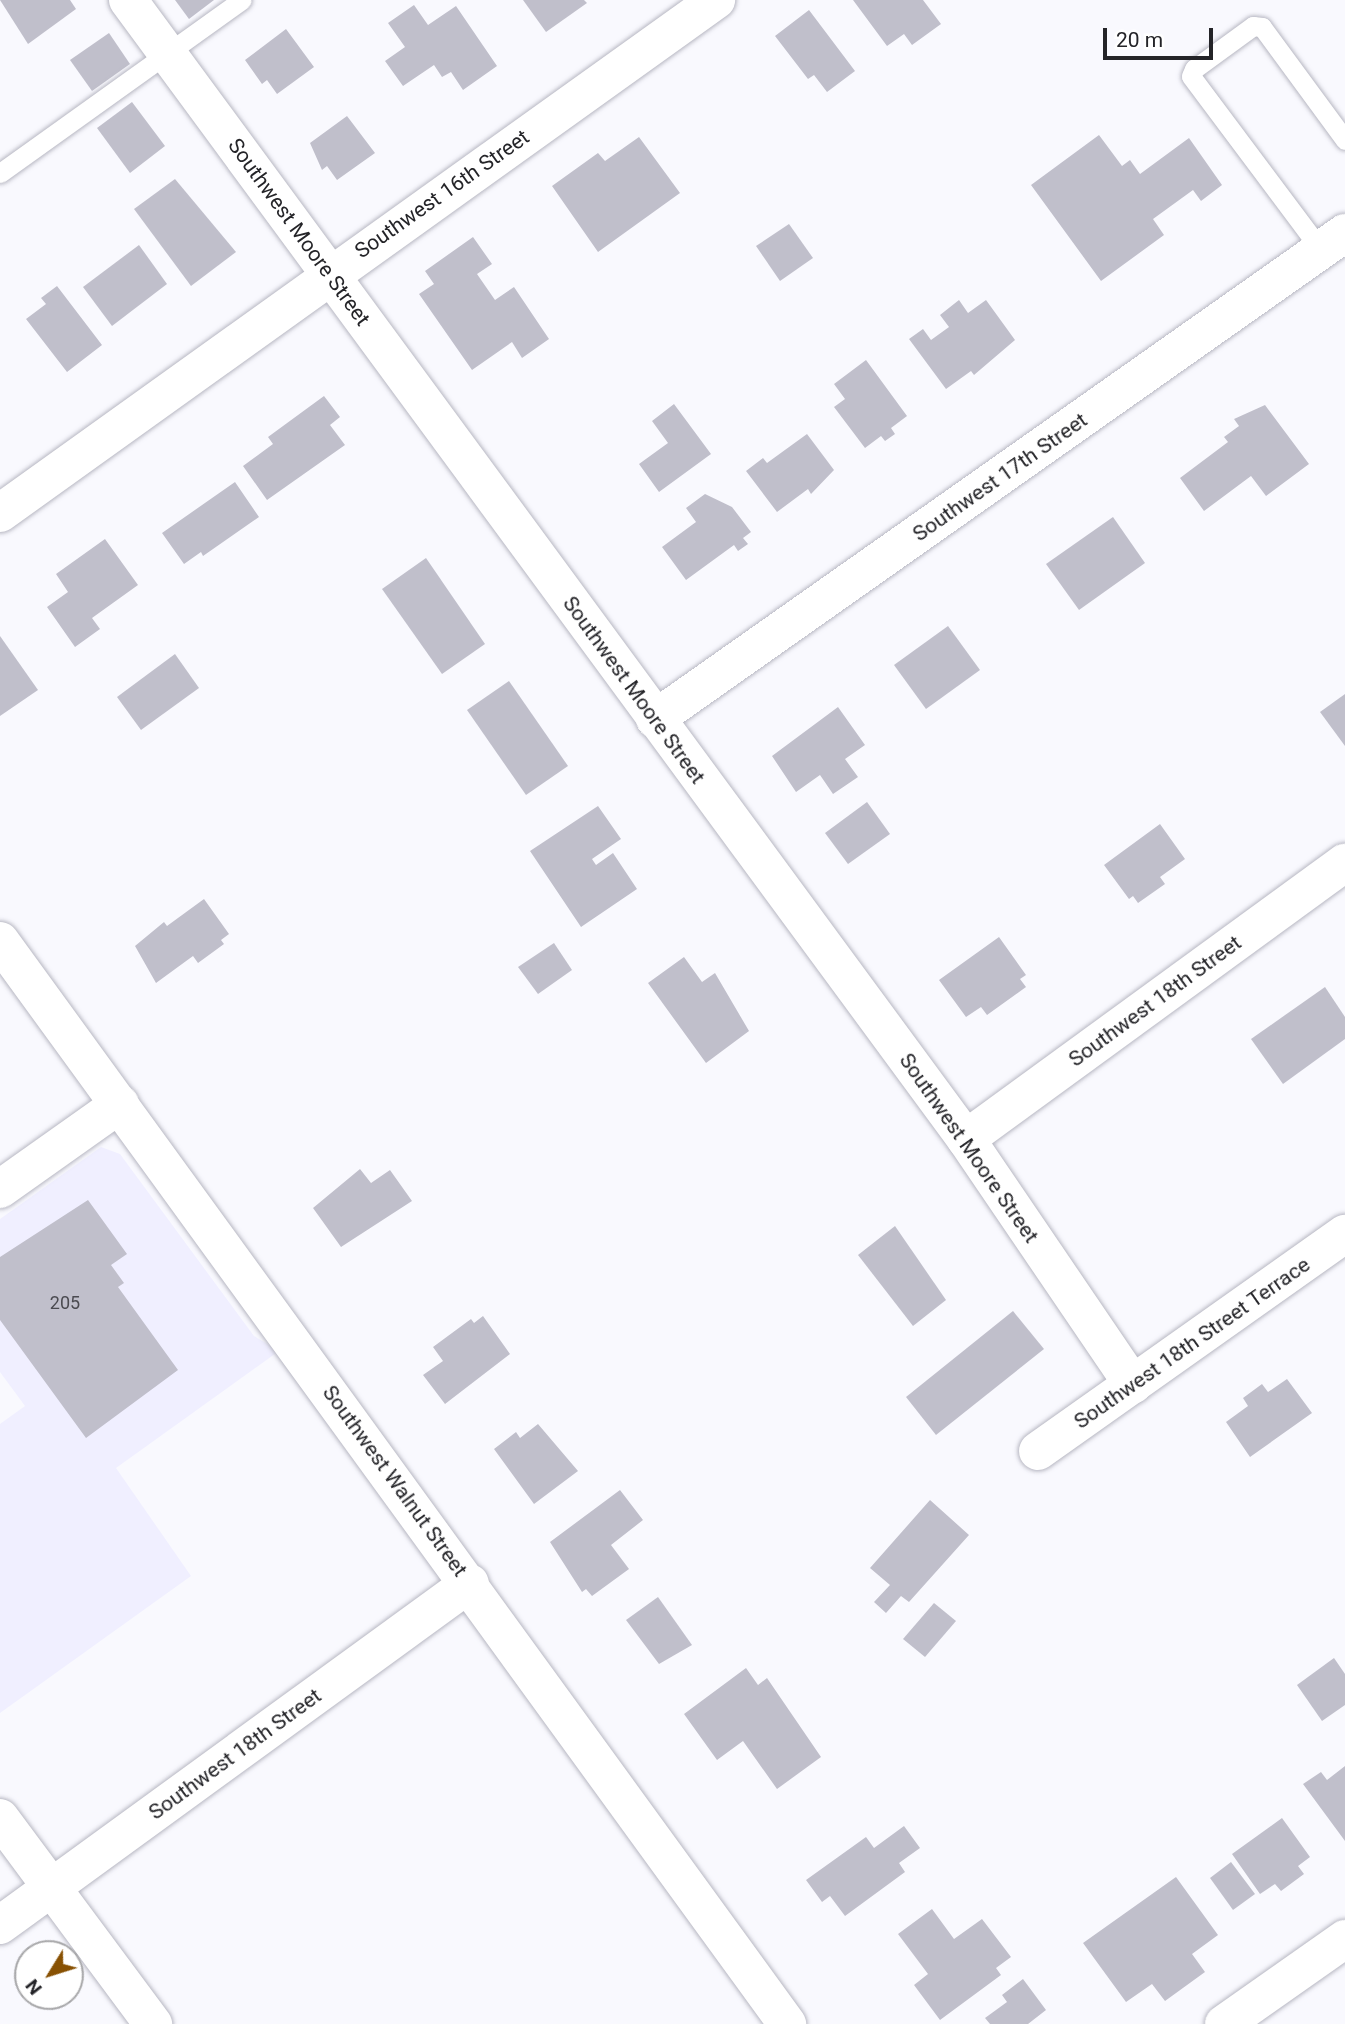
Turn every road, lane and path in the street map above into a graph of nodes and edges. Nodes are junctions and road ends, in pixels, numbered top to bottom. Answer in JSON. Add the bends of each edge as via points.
{"nodes":[{"id":1,"x":128,"y":0,"type":"edge"},
{"id":2,"x":242,"y":0,"type":"edge"},
{"id":3,"x":716,"y":0,"type":"edge"},
{"id":4,"x":167,"y":54,"type":"junction"},
{"id":5,"x":1345,"y":140,"type":"edge"},
{"id":6,"x":0,"y":173,"type":"edge"},
{"id":7,"x":1333,"y":242,"type":"edge"},
{"id":8,"x":330,"y":273,"type":"junction"},
{"id":9,"x":0,"y":513,"type":"edge"},
{"id":10,"x":655,"y":719,"type":"junction"},
{"id":11,"x":1345,"y":863,"type":"edge"},
{"id":12,"x":0,"y":941,"type":"edge"},
{"id":13,"x":120,"y":1104,"type":"junction"},
{"id":14,"x":965,"y":1139,"type":"junction"},
{"id":15,"x":0,"y":1189,"type":"edge"},
{"id":16,"x":1345,"y":1234,"type":"edge"},
{"id":17,"x":1133,"y":1385,"type":"junction"},
{"id":18,"x":1038,"y":1451,"type":"dead end"},
{"id":19,"x":470,"y":1583,"type":"junction"},
{"id":20,"x":0,"y":1818,"type":"edge"},
{"id":21,"x":51,"y":1888,"type":"junction"},
{"id":22,"x":0,"y":1925,"type":"edge"},
{"id":23,"x":1345,"y":1939,"type":"edge"},
{"id":24,"x":153,"y":2024,"type":"edge"},
{"id":25,"x":787,"y":2024,"type":"edge"},
{"id":26,"x":1224,"y":2024,"type":"edge"}],
"edges":[{"from":1,"to":4,"type":"street","name":"Southwest Moore Street"},
{"from":2,"to":4,"type":"lane"},
{"from":3,"to":8,"type":"street","name":"Southwest 16th Street"},
{"from":4,"to":6,"type":"lane"},
{"from":4,"to":8,"type":"street","name":"Southwest Moore Street"},
{"from":5,"to":7,"type":"lane","via":[[1262,27],[1253,26],[1194,69],[1191,76]]},
{"from":7,"to":10,"type":"street","name":"Southwest 17th Street"},
{"from":8,"to":9,"type":"street","name":"Southwest 16th Street"},
{"from":8,"to":10,"type":"street","name":"Southwest Moore Street"},
{"from":10,"to":14,"type":"street","name":"Southwest Moore Street"},
{"from":11,"to":14,"type":"street","name":"Southwest 18th Street"},
{"from":12,"to":13,"type":"street","name":"Southwest Walnut Street"},
{"from":13,"to":15,"type":"street"},
{"from":13,"to":19,"type":"street","name":"Southwest Walnut Street"},
{"from":14,"to":17,"type":"street","name":"Southwest Moore Street"},
{"from":16,"to":17,"type":"street","name":"Southwest 18th Street Terrace"},
{"from":17,"to":18,"type":"street","name":"Southwest 18th Street Terrace"},
{"from":19,"to":21,"type":"street","name":"Southwest 18th Street"},
{"from":19,"to":25,"type":"street","name":"Southwest Walnut Street"},
{"from":20,"to":21,"type":"street"},
{"from":21,"to":22,"type":"street","name":"Southwest 18th Street"},
{"from":21,"to":24,"type":"street"},
{"from":23,"to":26,"type":"street"}]}
